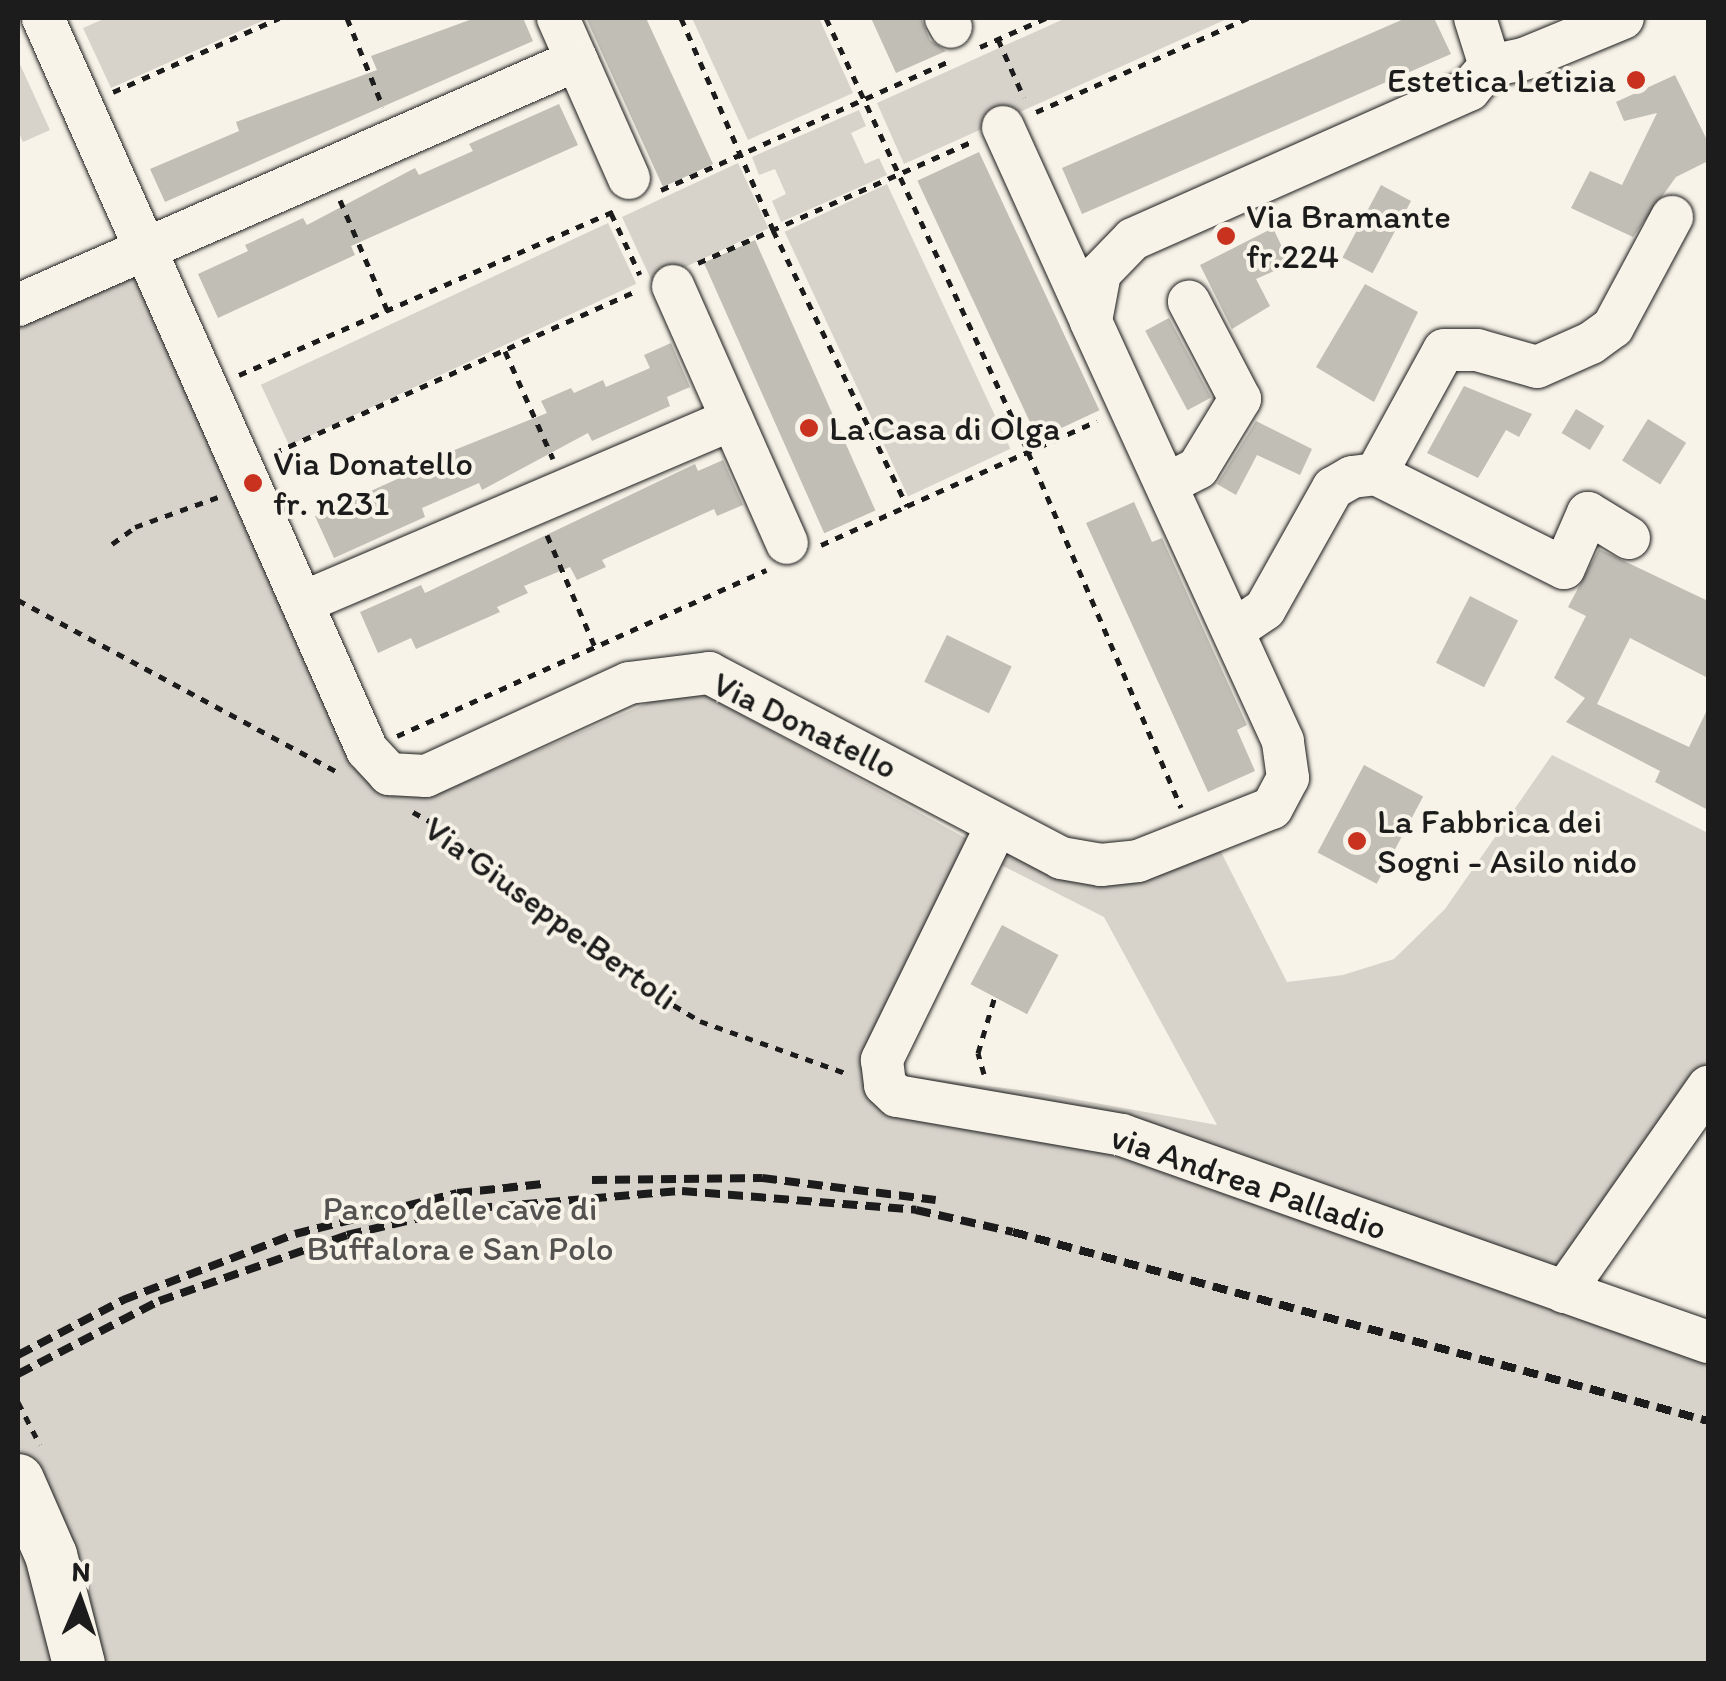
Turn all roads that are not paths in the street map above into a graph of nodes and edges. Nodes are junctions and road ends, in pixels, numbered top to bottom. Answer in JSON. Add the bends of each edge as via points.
{"nodes":[{"id":1,"x":44,"y":18,"type":"edge"},
{"id":2,"x":558,"y":18,"type":"edge"},
{"id":3,"x":1475,"y":18,"type":"edge"},
{"id":4,"x":1623,"y":18,"type":"edge"},
{"id":5,"x":577,"y":60,"type":"junction"},
{"id":6,"x":1490,"y":66,"type":"junction"},
{"id":7,"x":1003,"y":127,"type":"road end"},
{"id":8,"x":620,"y":195,"type":"road end"},
{"id":9,"x":1672,"y":217,"type":"dead end"},
{"id":10,"x":146,"y":248,"type":"junction"},
{"id":11,"x":680,"y":277,"type":"road end"},
{"id":12,"x":1189,"y":302,"type":"dead end"},
{"id":13,"x":18,"y":305,"type":"edge"},
{"id":14,"x":1091,"y":321,"type":"junction"},
{"id":15,"x":732,"y":419,"type":"junction"},
{"id":16,"x":1376,"y":474,"type":"junction"},
{"id":17,"x":1167,"y":484,"type":"junction"},
{"id":18,"x":1630,"y":538,"type":"dead end"},
{"id":19,"x":790,"y":553,"type":"road end"},
{"id":20,"x":306,"y":602,"type":"junction"},
{"id":21,"x":1234,"y":630,"type":"junction"},
{"id":22,"x":998,"y":825,"type":"junction"},
{"id":23,"x":1708,"y":1087,"type":"edge"},
{"id":24,"x":1564,"y":1292,"type":"junction"},
{"id":25,"x":1708,"y":1342,"type":"edge"},
{"id":26,"x":18,"y":1480,"type":"edge"},
{"id":27,"x":79,"y":1664,"type":"edge"}],
"edges":[{"from":1,"to":10,"type":"street"},
{"from":2,"to":5,"type":"street"},
{"from":3,"to":6,"type":"street"},
{"from":4,"to":6,"type":"street"},
{"from":5,"to":8,"type":"street"},
{"from":5,"to":10,"type":"street"},
{"from":6,"to":14,"type":"street","via":[[1470,90],[1133,238],[1100,273]]},
{"from":7,"to":14,"type":"street"},
{"from":9,"to":16,"type":"street","via":[[1612,326],[1592,342],[1537,368],[1477,350],[1444,350]]},
{"from":10,"to":13,"type":"street"},
{"from":10,"to":20,"type":"street"},
{"from":11,"to":15,"type":"street"},
{"from":12,"to":17,"type":"street","via":[[1240,399],[1198,468]]},
{"from":14,"to":17,"type":"street"},
{"from":15,"to":19,"type":"street"},
{"from":15,"to":20,"type":"street"},
{"from":16,"to":18,"type":"street","via":[[1564,568],[1588,513]]},
{"from":16,"to":21,"type":"street","via":[[1334,488],[1264,609]]},
{"from":17,"to":21,"type":"street"},
{"from":20,"to":22,"type":"street","name":"Via Donatello","via":[[357,763],[389,774],[426,776],[629,683],[709,674]]},
{"from":21,"to":22,"type":"street","name":"Via Donatello","via":[[1282,741],[1288,778],[1272,808],[1138,861],[1101,865],[1061,858]]},
{"from":22,"to":24,"type":"street","name":"via Andrea Palladio","via":[[882,1060],[885,1085],[912,1102],[1122,1135]]},
{"from":23,"to":24,"type":"street"},
{"from":24,"to":25,"type":"street","name":"via Andrea Palladio"},
{"from":26,"to":27,"type":"main road","via":[[51,1555]]}]}
